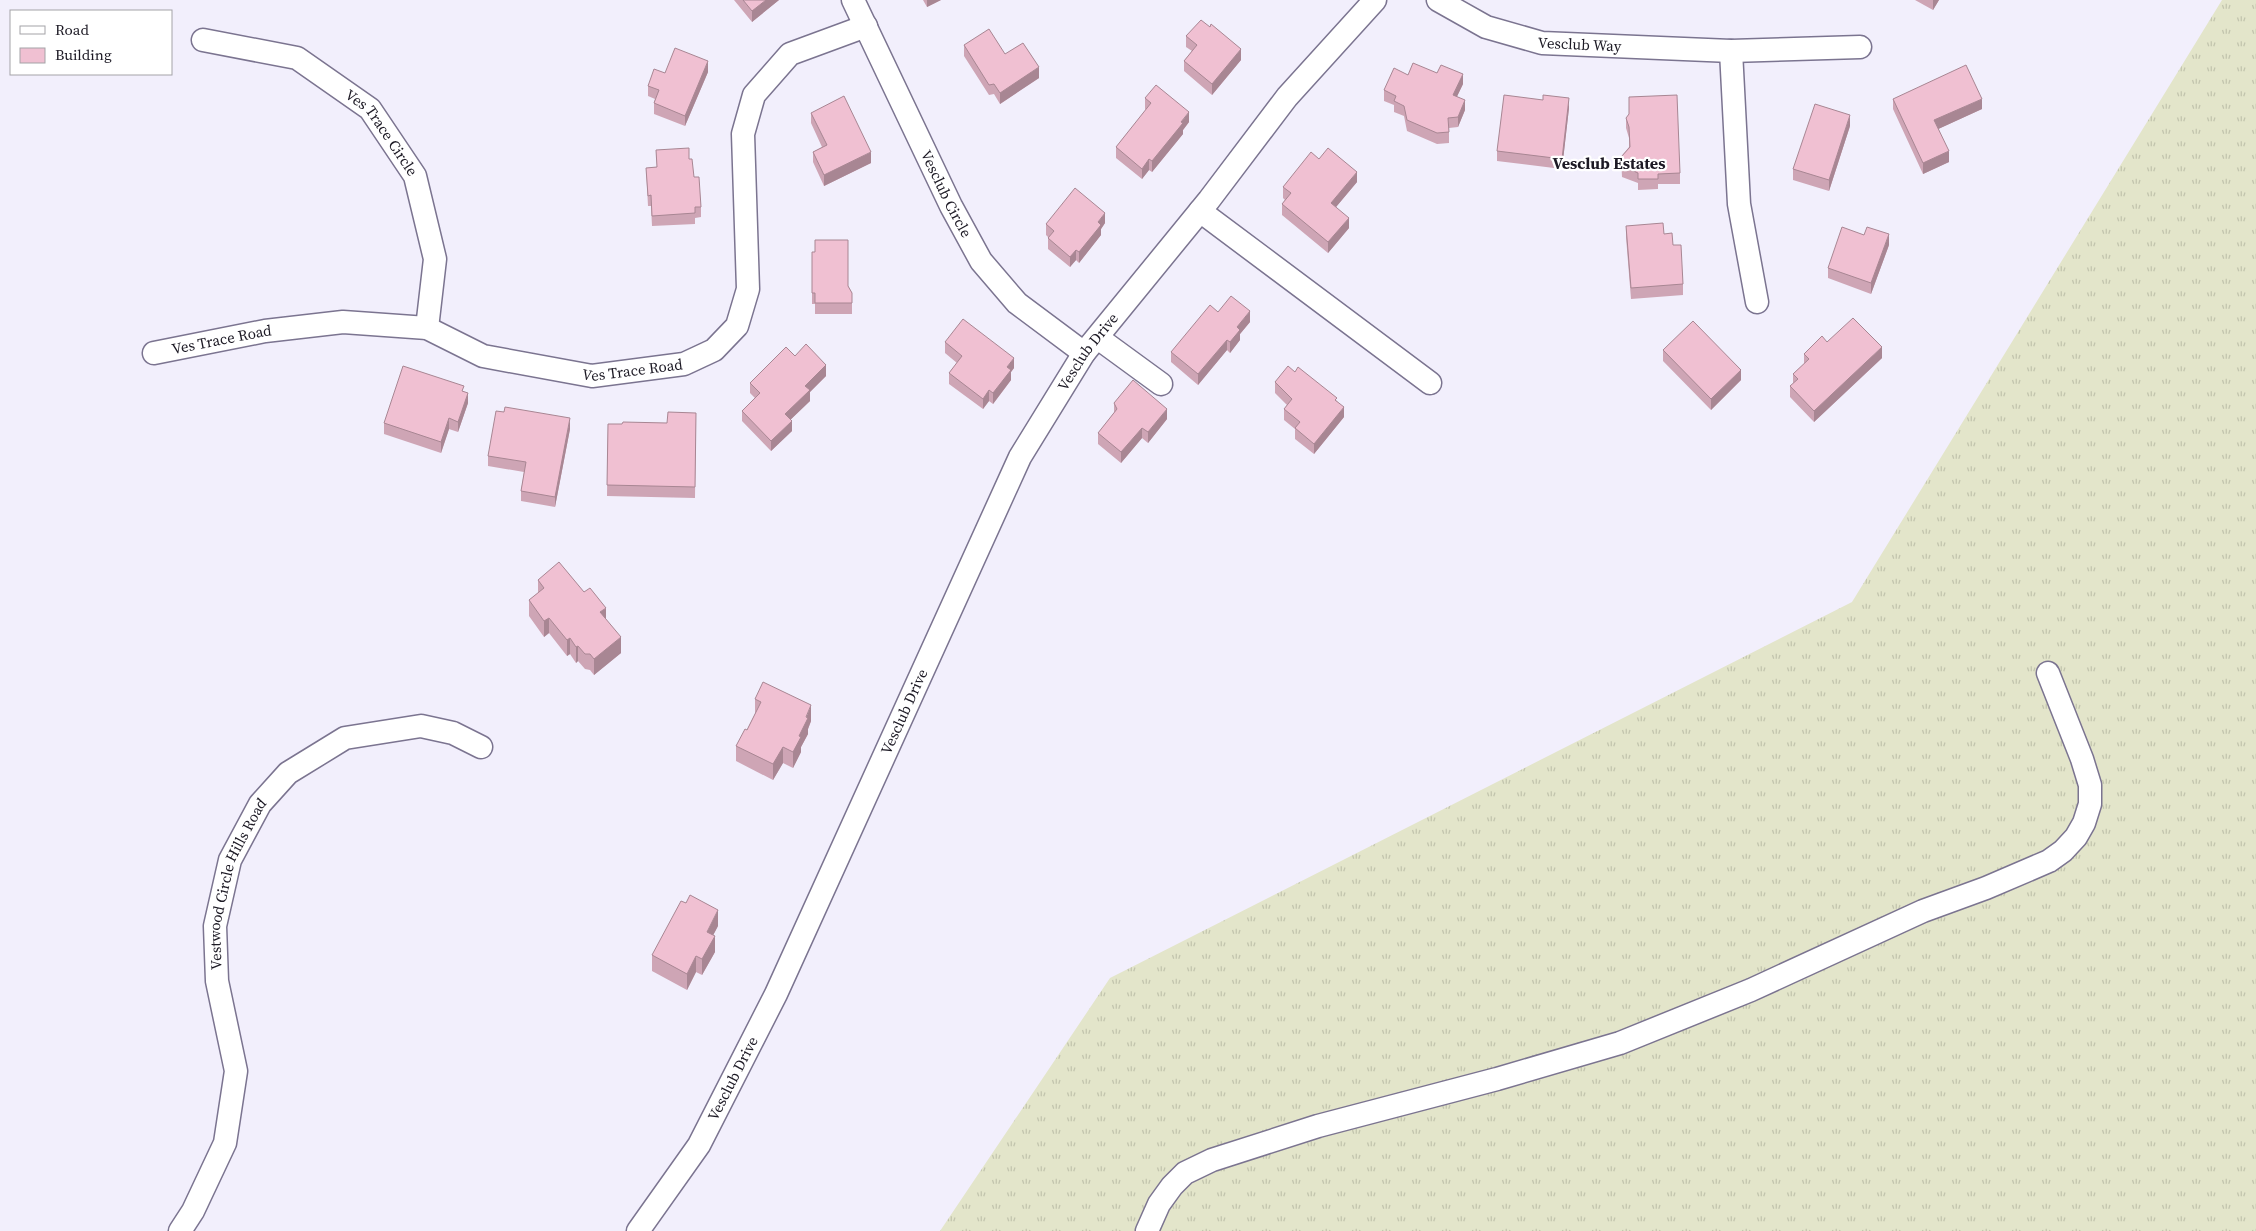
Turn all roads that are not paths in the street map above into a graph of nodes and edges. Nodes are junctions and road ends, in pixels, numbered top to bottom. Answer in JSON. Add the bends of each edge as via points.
{"nodes":[{"id":1,"x":853,"y":0,"type":"edge"},
{"id":2,"x":1375,"y":0,"type":"edge"},
{"id":3,"x":1438,"y":0,"type":"edge"},
{"id":4,"x":866,"y":26,"type":"junction"},
{"id":5,"x":203,"y":40,"type":"dead end"},
{"id":6,"x":1860,"y":47,"type":"dead end"},
{"id":7,"x":1731,"y":51,"type":"junction"},
{"id":8,"x":1200,"y":211,"type":"junction"},
{"id":9,"x":1756,"y":302,"type":"dead end"},
{"id":10,"x":426,"y":328,"type":"junction"},
{"id":11,"x":1091,"y":345,"type":"junction"},
{"id":12,"x":154,"y":353,"type":"dead end"},
{"id":13,"x":1430,"y":383,"type":"dead end"},
{"id":14,"x":1162,"y":384,"type":"dead end"},
{"id":15,"x":2048,"y":673,"type":"dead end"},
{"id":16,"x":481,"y":747,"type":"dead end"},
{"id":17,"x":180,"y":1231,"type":"edge"},
{"id":18,"x":638,"y":1231,"type":"edge"},
{"id":19,"x":1148,"y":1231,"type":"edge"}],
"edges":[{"from":1,"to":4,"type":"street","name":"Vesclub Circle"},
{"from":2,"to":8,"type":"street","name":"Vesclub Drive","via":[[1287,97]]},
{"from":3,"to":7,"type":"street","name":"Vesclub Way","via":[[1486,27],[1542,43]]},
{"from":4,"to":10,"type":"street","name":"Ves Trace Road","via":[[790,54],[754,94],[743,134],[748,288],[737,326],[714,350],[684,364],[592,376],[483,356]]},
{"from":4,"to":11,"type":"street","name":"Vesclub Circle","via":[[951,206],[981,261],[1017,303]]},
{"from":5,"to":10,"type":"street","name":"Ves Trace Circle","via":[[296,58],[370,109],[415,176],[435,259]]},
{"from":6,"to":7,"type":"street","name":"Vesclub Way"},
{"from":7,"to":9,"type":"street","via":[[1739,204]]},
{"from":8,"to":11,"type":"street","name":"Vesclub Drive"},
{"from":8,"to":13,"type":"street"},
{"from":10,"to":12,"type":"street","name":"Ves Trace Road","via":[[343,322],[265,332]]},
{"from":11,"to":14,"type":"street","name":"Vesclub Circle"},
{"from":11,"to":18,"type":"street","name":"Vesclub Drive","via":[[1020,457],[763,1020],[699,1145]]},
{"from":15,"to":19,"type":"street","via":[[2090,785],[2090,804],[2084,823],[2076,837],[2049,861],[1923,911],[1750,990],[1620,1043],[1318,1126],[1212,1160],[1185,1173],[1172,1186],[1159,1204]]},
{"from":16,"to":17,"type":"street","name":"Vestwood Circle Hills Road","via":[[453,733],[422,726],[345,738],[288,773],[260,804],[230,860],[215,926],[217,981],[236,1071],[225,1143]]}]}
